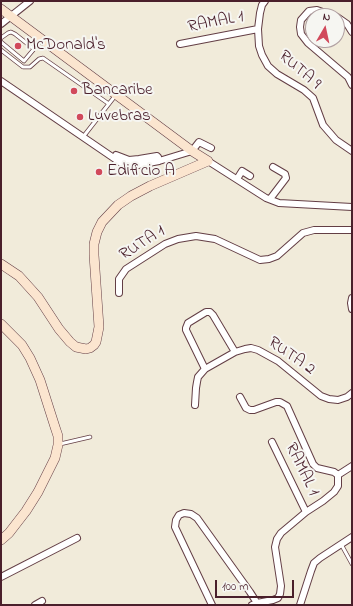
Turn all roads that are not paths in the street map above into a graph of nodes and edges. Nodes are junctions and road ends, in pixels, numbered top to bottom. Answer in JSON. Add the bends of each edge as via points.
{"nodes":[{"id":1,"x":30,"y":1,"type":"edge"},
{"id":2,"x":265,"y":1,"type":"edge"},
{"id":3,"x":1,"y":9,"type":"edge"},
{"id":4,"x":11,"y":16,"type":"junction"},
{"id":5,"x":305,"y":16,"type":"edge"},
{"id":6,"x":345,"y":23,"type":"edge"},
{"id":7,"x":1,"y":24,"type":"edge"},
{"id":8,"x":258,"y":29,"type":"junction"},
{"id":9,"x":352,"y":32,"type":"edge"},
{"id":10,"x":1,"y":38,"type":"edge"},
{"id":11,"x":305,"y":38,"type":"edge"},
{"id":12,"x":1,"y":42,"type":"edge"},
{"id":13,"x":180,"y":44,"type":"dead end"},
{"id":14,"x":314,"y":48,"type":"edge"},
{"id":15,"x":1,"y":50,"type":"edge"},
{"id":16,"x":1,"y":81,"type":"edge"},
{"id":17,"x":352,"y":85,"type":"edge"},
{"id":18,"x":116,"y":94,"type":"junction"},
{"id":19,"x":109,"y":104,"type":"junction"},
{"id":20,"x":83,"y":138,"type":"junction"},
{"id":21,"x":211,"y":148,"type":"dead end"},
{"id":22,"x":192,"y":151,"type":"junction"},
{"id":23,"x":352,"y":151,"type":"edge"},
{"id":24,"x":116,"y":155,"type":"dead end"},
{"id":25,"x":159,"y":161,"type":"junction"},
{"id":26,"x":208,"y":161,"type":"junction"},
{"id":27,"x":273,"y":167,"type":"dead end"},
{"id":28,"x":250,"y":176,"type":"dead end"},
{"id":29,"x":237,"y":179,"type":"junction"},
{"id":30,"x":270,"y":199,"type":"junction"},
{"id":31,"x":352,"y":207,"type":"edge"},
{"id":32,"x":352,"y":230,"type":"edge"},
{"id":33,"x":1,"y":264,"type":"edge"},
{"id":34,"x":119,"y":293,"type":"dead end"},
{"id":35,"x":352,"y":298,"type":"edge"},
{"id":36,"x":352,"y":309,"type":"edge"},
{"id":37,"x":1,"y":324,"type":"edge"},
{"id":38,"x":235,"y":352,"type":"junction"},
{"id":39,"x":206,"y":369,"type":"junction"},
{"id":40,"x":352,"y":393,"type":"edge"},
{"id":41,"x":240,"y":397,"type":"dead end"},
{"id":42,"x":195,"y":405,"type":"dead end"},
{"id":43,"x":90,"y":437,"type":"dead end"},
{"id":44,"x":272,"y":442,"type":"dead end"},
{"id":45,"x":58,"y":445,"type":"junction"},
{"id":46,"x":352,"y":466,"type":"edge"},
{"id":47,"x":338,"y":476,"type":"junction"},
{"id":48,"x":306,"y":512,"type":"junction"},
{"id":49,"x":352,"y":537,"type":"edge"},
{"id":50,"x":77,"y":538,"type":"dead end"},
{"id":51,"x":1,"y":540,"type":"edge"},
{"id":52,"x":341,"y":544,"type":"junction"},
{"id":53,"x":352,"y":564,"type":"edge"},
{"id":54,"x":1,"y":577,"type":"edge"},
{"id":55,"x":42,"y":601,"type":"dead end"},
{"id":56,"x":254,"y":604,"type":"edge"},
{"id":57,"x":35,"y":605,"type":"edge"},
{"id":58,"x":212,"y":605,"type":"edge"},
{"id":59,"x":300,"y":605,"type":"edge"}],
"edges":[{"from":1,"to":4,"type":"street"},
{"from":2,"to":8,"type":"street","name":"RUTA 9"},
{"from":3,"to":4,"type":"main road"},
{"from":4,"to":7,"type":"street"},
{"from":4,"to":18,"type":"main road"},
{"from":5,"to":11,"type":"street","via":[[300,27]]},
{"from":6,"to":9,"type":"street"},
{"from":8,"to":13,"type":"street","name":"RAMAL 1"},
{"from":8,"to":23,"type":"street","name":"RUTA 9","via":[[259,46],[268,66],[313,98],[323,125],[336,140]]},
{"from":10,"to":12,"type":"lane","via":[[11,32],[34,49],[24,61]]},
{"from":14,"to":17,"type":"street","via":[[348,77]]},
{"from":15,"to":19,"type":"lane","via":[[23,67],[30,67],[39,58],[43,58]]},
{"from":16,"to":20,"type":"street"},
{"from":18,"to":19,"type":"lane"},
{"from":18,"to":22,"type":"main road"},
{"from":19,"to":20,"type":"lane"},
{"from":20,"to":25,"type":"street","via":[[121,163],[138,165]]},
{"from":21,"to":22,"type":"street","via":[[198,142]]},
{"from":22,"to":25,"type":"street"},
{"from":22,"to":26,"type":"main road"},
{"from":24,"to":25,"type":"street","via":[[129,160],[157,156]]},
{"from":26,"to":29,"type":"street"},
{"from":26,"to":33,"type":"main road","via":[[131,196],[102,222],[94,244],[99,327],[96,342],[90,348],[76,347],[70,342],[38,297],[19,276]]},
{"from":27,"to":30,"type":"street","via":[[285,174],[286,178]]},
{"from":28,"to":29,"type":"street","via":[[242,171]]},
{"from":29,"to":30,"type":"street"},
{"from":30,"to":31,"type":"street","via":[[279,203]]},
{"from":32,"to":34,"type":"street","name":"RUTA 1","via":[[314,230],[303,233],[277,256],[260,260],[214,239],[196,236],[178,239],[165,244],[126,269],[119,279]]},
{"from":35,"to":36,"type":"street"},
{"from":37,"to":45,"type":"main road","via":[[22,345],[30,358],[40,380],[58,436]]},
{"from":38,"to":39,"type":"street","name":"RUTA 2"},
{"from":38,"to":39,"type":"street","via":[[213,315],[206,312],[188,323],[186,330]]},
{"from":38,"to":40,"type":"street","name":"RUTA 2","via":[[251,348],[258,350],[278,361],[328,399],[338,400]]},
{"from":39,"to":42,"type":"street","name":"RUTA 2","via":[[198,377]]},
{"from":41,"to":47,"type":"street","via":[[250,410],[276,402],[287,406],[313,464]]},
{"from":43,"to":45,"type":"lane"},
{"from":44,"to":48,"type":"street","name":"RAMAL 1"},
{"from":45,"to":51,"type":"main road","via":[[55,458],[38,492],[26,511]]},
{"from":46,"to":47,"type":"street"},
{"from":47,"to":48,"type":"street","via":[[338,486],[334,492]]},
{"from":48,"to":56,"type":"street","via":[[281,532],[277,539],[275,547],[281,586],[278,598]]},
{"from":49,"to":52,"type":"street"},
{"from":50,"to":54,"type":"street"},
{"from":52,"to":53,"type":"lane"},
{"from":52,"to":59,"type":"street","via":[[314,563]]},
{"from":55,"to":57,"type":"street"},
{"from":56,"to":58,"type":"street","via":[[250,592],[197,518],[184,513],[179,515],[175,527]]}]}
